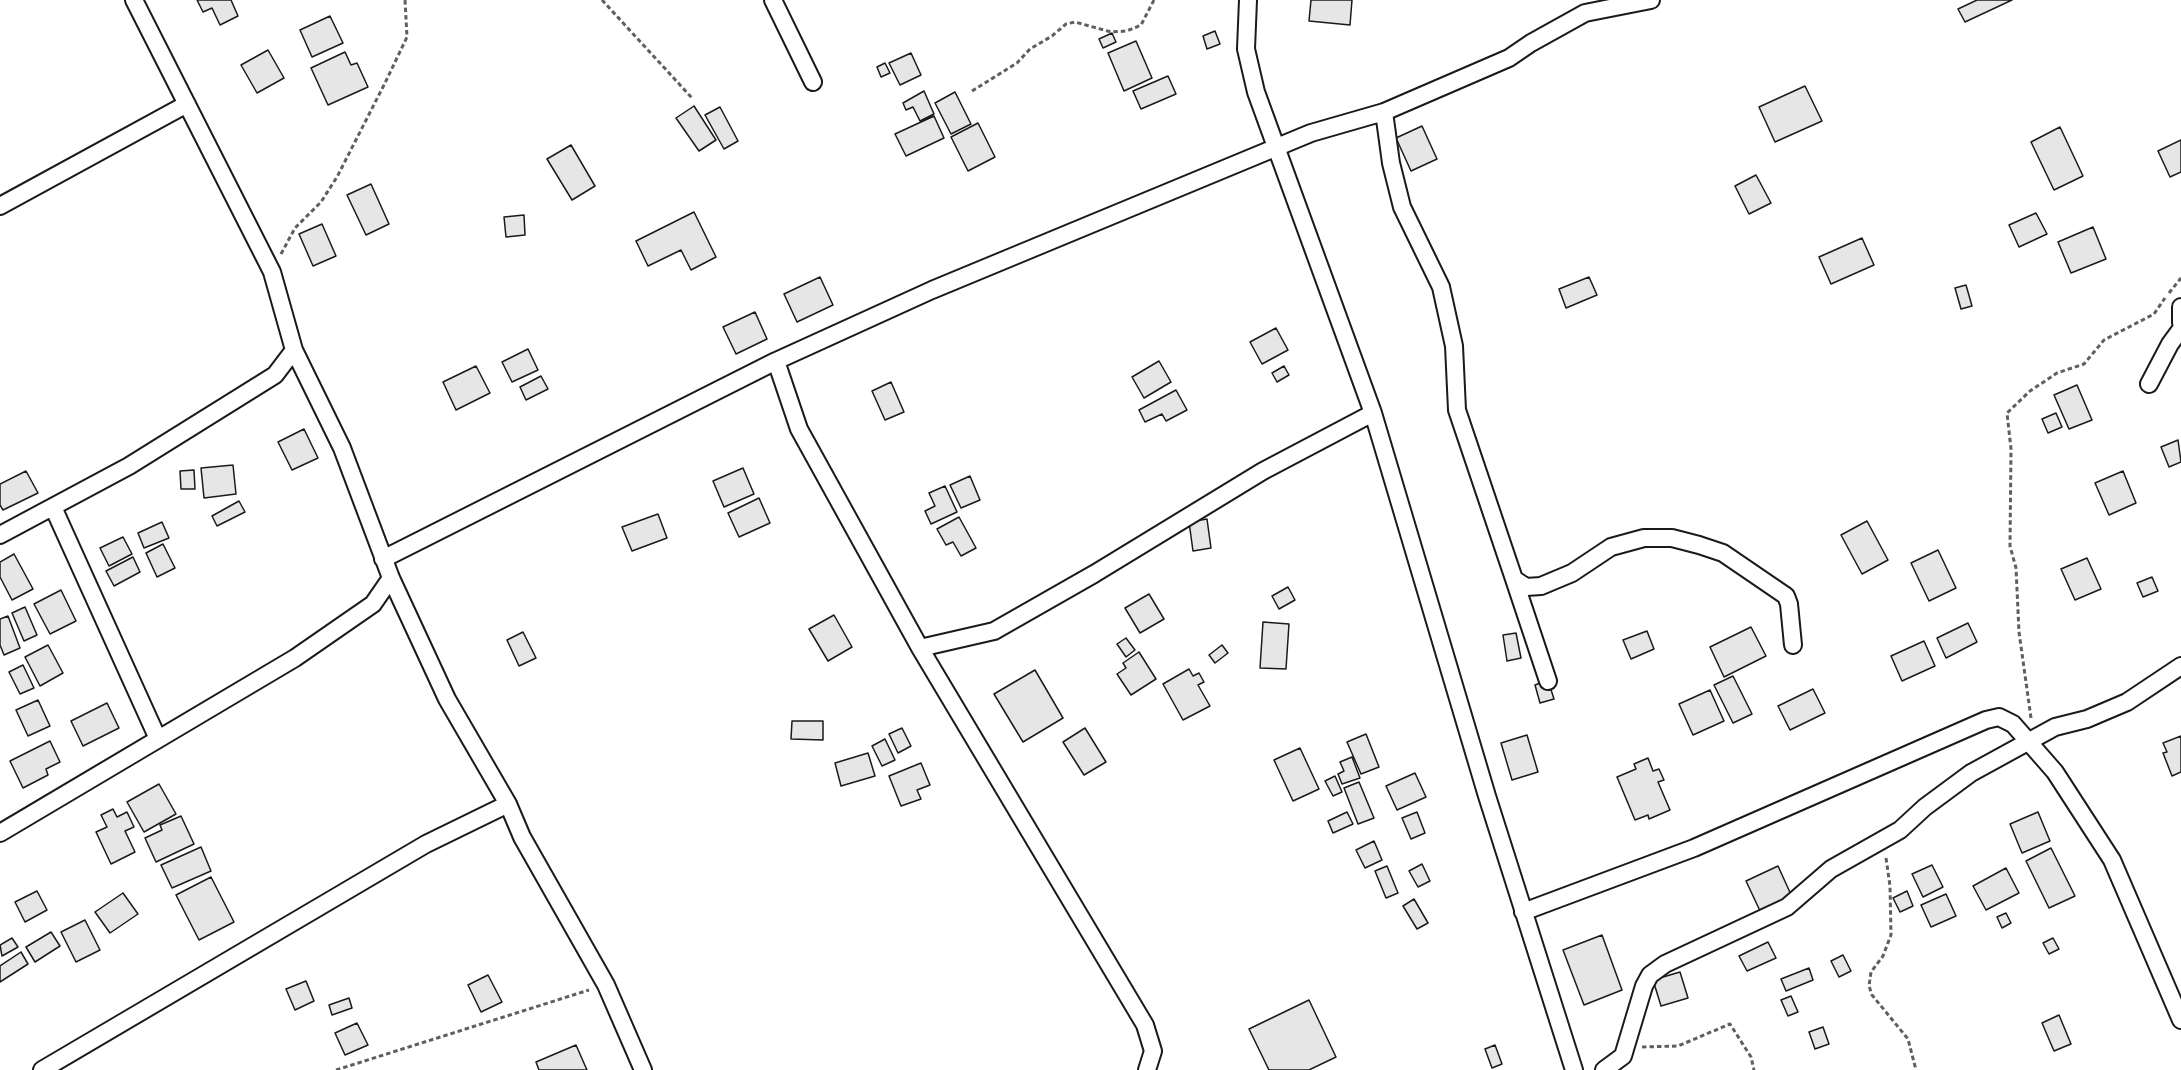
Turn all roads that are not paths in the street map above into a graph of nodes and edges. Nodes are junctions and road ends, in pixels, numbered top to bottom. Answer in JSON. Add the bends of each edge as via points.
{"nodes":[{"id":1,"x":134,"y":0,"type":"edge"},
{"id":2,"x":773,"y":0,"type":"edge"},
{"id":3,"x":1248,"y":0,"type":"edge"},
{"id":4,"x":1651,"y":0,"type":"edge"},
{"id":5,"x":813,"y":82,"type":"dead end"},
{"id":6,"x":187,"y":104,"type":"junction"},
{"id":7,"x":1384,"y":112,"type":"junction"},
{"id":8,"x":1275,"y":148,"type":"junction"},
{"id":9,"x":0,"y":206,"type":"edge"},
{"id":10,"x":2181,"y":307,"type":"edge"},
{"id":11,"x":2181,"y":323,"type":"edge"},
{"id":12,"x":2181,"y":329,"type":"edge"},
{"id":13,"x":294,"y":350,"type":"junction"},
{"id":14,"x":776,"y":361,"type":"junction"},
{"id":15,"x":2150,"y":384,"type":"dead end"},
{"id":16,"x":1372,"y":413,"type":"junction"},
{"id":17,"x":53,"y":507,"type":"junction"},
{"id":18,"x":0,"y":535,"type":"edge"},
{"id":19,"x":383,"y":559,"type":"junction"},
{"id":20,"x":391,"y":578,"type":"junction"},
{"id":21,"x":1514,"y":579,"type":"junction"},
{"id":22,"x":1793,"y":645,"type":"dead end"},
{"id":23,"x":920,"y":648,"type":"junction"},
{"id":24,"x":2181,"y":666,"type":"edge"},
{"id":25,"x":1548,"y":681,"type":"dead end"},
{"id":26,"x":158,"y":739,"type":"junction"},
{"id":27,"x":2032,"y":739,"type":"junction"},
{"id":28,"x":508,"y":804,"type":"junction"},
{"id":29,"x":2,"y":827,"type":"edge"},
{"id":30,"x":1523,"y":912,"type":"junction"},
{"id":31,"x":2181,"y":1020,"type":"edge"},
{"id":32,"x":42,"y":1070,"type":"edge"},
{"id":33,"x":643,"y":1070,"type":"edge"},
{"id":34,"x":1148,"y":1070,"type":"edge"},
{"id":35,"x":1574,"y":1070,"type":"edge"},
{"id":36,"x":1604,"y":1070,"type":"edge"}],
"edges":[{"from":1,"to":6,"type":"street"},
{"from":2,"to":5,"type":"street"},
{"from":3,"to":8,"type":"street","via":[[1246,49]]},
{"from":4,"to":7,"type":"street","via":[[1585,13],[1509,58]]},
{"from":6,"to":9,"type":"street"},
{"from":6,"to":13,"type":"street","via":[[272,272]]},
{"from":7,"to":8,"type":"street"},
{"from":7,"to":21,"type":"street","via":[[1402,207],[1441,287],[1454,346],[1458,410]]},
{"from":8,"to":14,"type":"street","via":[[932,290]]},
{"from":8,"to":16,"type":"street"},
{"from":10,"to":11,"type":"street"},
{"from":12,"to":15,"type":"street","via":[[2169,344]]},
{"from":13,"to":17,"type":"street","via":[[275,375],[129,466]]},
{"from":13,"to":19,"type":"street","via":[[342,448]]},
{"from":14,"to":19,"type":"street"},
{"from":14,"to":23,"type":"street","via":[[799,429]]},
{"from":16,"to":23,"type":"street","via":[[1263,471],[994,631]]},
{"from":16,"to":30,"type":"street"},
{"from":17,"to":18,"type":"street"},
{"from":17,"to":26,"type":"street"},
{"from":19,"to":20,"type":"street"},
{"from":20,"to":26,"type":"street","via":[[373,604],[295,658]]},
{"from":20,"to":28,"type":"street","via":[[447,699]]},
{"from":21,"to":22,"type":"street","via":[[1526,587],[1541,586],[1572,573],[1611,547],[1644,538],[1672,538],[1699,544],[1723,553],[1786,596]]},
{"from":21,"to":25,"type":"street"},
{"from":23,"to":34,"type":"street","via":[[1145,1025],[1153,1051]]},
{"from":24,"to":27,"type":"street","via":[[2127,702]]},
{"from":26,"to":29,"type":"street"},
{"from":27,"to":30,"type":"street","via":[[1999,717],[1986,720],[1694,848]]},
{"from":27,"to":31,"type":"street","via":[[2112,860]]},
{"from":27,"to":36,"type":"street","via":[[1971,773],[1882,842],[1831,869],[1787,907],[1665,964],[1650,975],[1623,1056]]},
{"from":28,"to":32,"type":"street","via":[[426,844]]},
{"from":28,"to":33,"type":"street","via":[[522,837],[606,985]]},
{"from":30,"to":35,"type":"street"}]}
